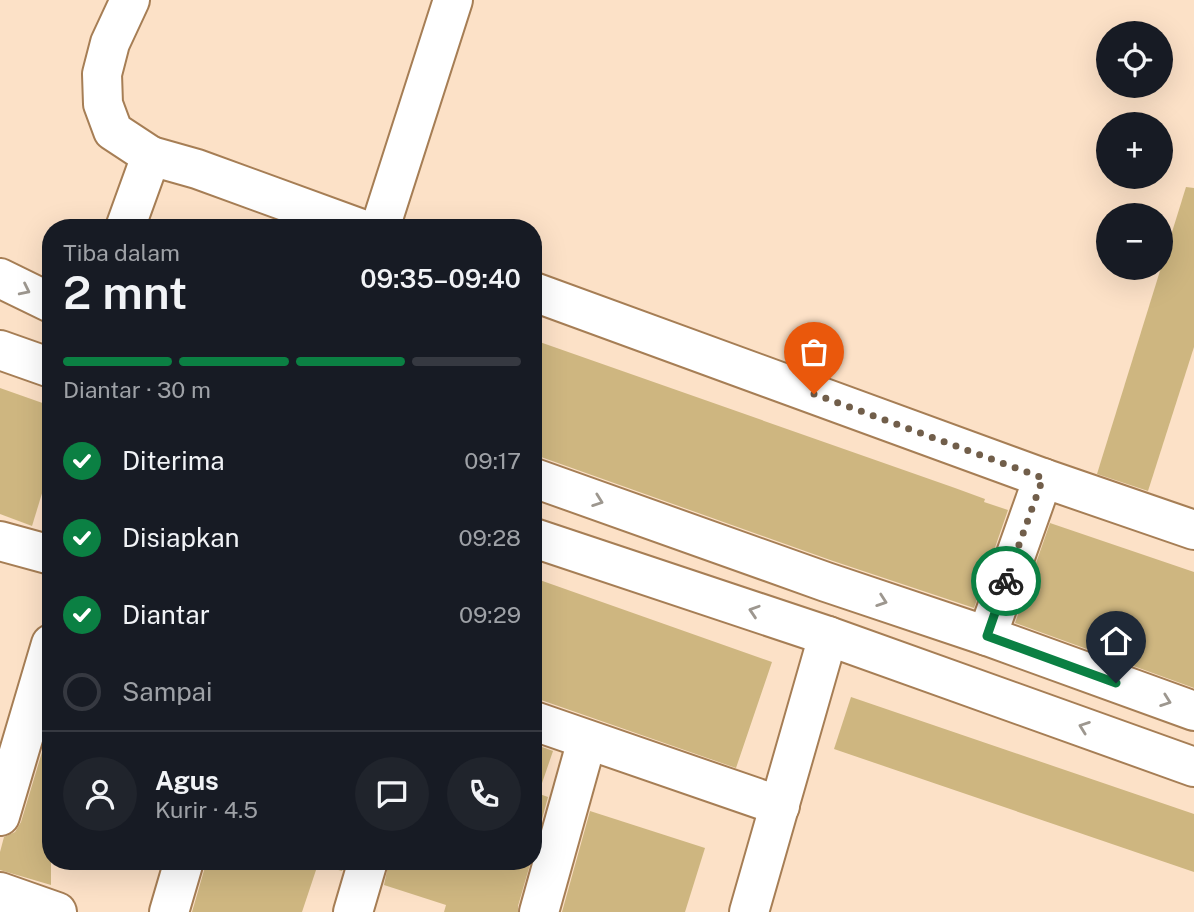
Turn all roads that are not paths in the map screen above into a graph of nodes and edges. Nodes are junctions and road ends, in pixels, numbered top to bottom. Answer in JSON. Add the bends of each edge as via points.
{"nodes":[{"id":1,"x":130,"y":0,"type":"edge"},
{"id":2,"x":453,"y":0,"type":"edge"},
{"id":3,"x":151,"y":156,"type":"junction"},
{"id":4,"x":128,"y":219,"type":"edge"},
{"id":5,"x":334,"y":219,"type":"edge"},
{"id":6,"x":383,"y":219,"type":"edge"},
{"id":7,"x":0,"y":278,"type":"edge"},
{"id":8,"x":542,"y":295,"type":"edge"},
{"id":9,"x":42,"y":299,"type":"edge"},
{"id":10,"x":0,"y":350,"type":"edge"},
{"id":11,"x":42,"y":365,"type":"edge"},
{"id":12,"x":1043,"y":478,"type":"junction"},
{"id":13,"x":542,"y":481,"type":"edge"},
{"id":14,"x":1193,"y":527,"type":"edge"},
{"id":15,"x":0,"y":541,"type":"edge"},
{"id":16,"x":542,"y":541,"type":"edge"},
{"id":17,"x":42,"y":553,"type":"edge"},
{"id":18,"x":826,"y":582,"type":"junction"},
{"id":19,"x":819,"y":633,"type":"junction"},
{"id":20,"x":987,"y":636,"type":"junction"},
{"id":21,"x":42,"y":674,"type":"edge"},
{"id":22,"x":1194,"y":711,"type":"edge"},
{"id":23,"x":542,"y":724,"type":"edge"},
{"id":24,"x":587,"y":740,"type":"junction"},
{"id":25,"x":1194,"y":767,"type":"edge"},
{"id":26,"x":780,"y":806,"type":"junction"},
{"id":27,"x":0,"y":816,"type":"edge"},
{"id":28,"x":181,"y":870,"type":"edge"},
{"id":29,"x":365,"y":870,"type":"edge"},
{"id":30,"x":0,"y":892,"type":"edge"},
{"id":31,"x":57,"y":912,"type":"edge"},
{"id":32,"x":169,"y":912,"type":"edge"},
{"id":33,"x":353,"y":912,"type":"edge"},
{"id":34,"x":539,"y":912,"type":"edge"},
{"id":35,"x":749,"y":912,"type":"edge"}],
"edges":[{"from":1,"to":3,"type":"street","via":[[110,43],[102,74],[103,104],[113,131]]},
{"from":2,"to":6,"type":"street"},
{"from":3,"to":4,"type":"street"},
{"from":3,"to":5,"type":"street"},
{"from":7,"to":9,"type":"street","one_way":true},
{"from":8,"to":12,"type":"street"},
{"from":10,"to":11,"type":"street"},
{"from":12,"to":14,"type":"street"},
{"from":12,"to":20,"type":"street"},
{"from":13,"to":18,"type":"street","one_way":true},
{"from":15,"to":17,"type":"street"},
{"from":19,"to":16,"type":"street","one_way":true},
{"from":18,"to":19,"type":"street"},
{"from":18,"to":20,"type":"street","one_way":true},
{"from":25,"to":19,"type":"street","one_way":true},
{"from":19,"to":26,"type":"street"},
{"from":20,"to":22,"type":"street","one_way":true},
{"from":21,"to":27,"type":"street"},
{"from":23,"to":24,"type":"street"},
{"from":24,"to":26,"type":"street"},
{"from":24,"to":34,"type":"street"},
{"from":26,"to":35,"type":"street"},
{"from":28,"to":32,"type":"street"},
{"from":29,"to":33,"type":"street"},
{"from":30,"to":31,"type":"street"}]}
